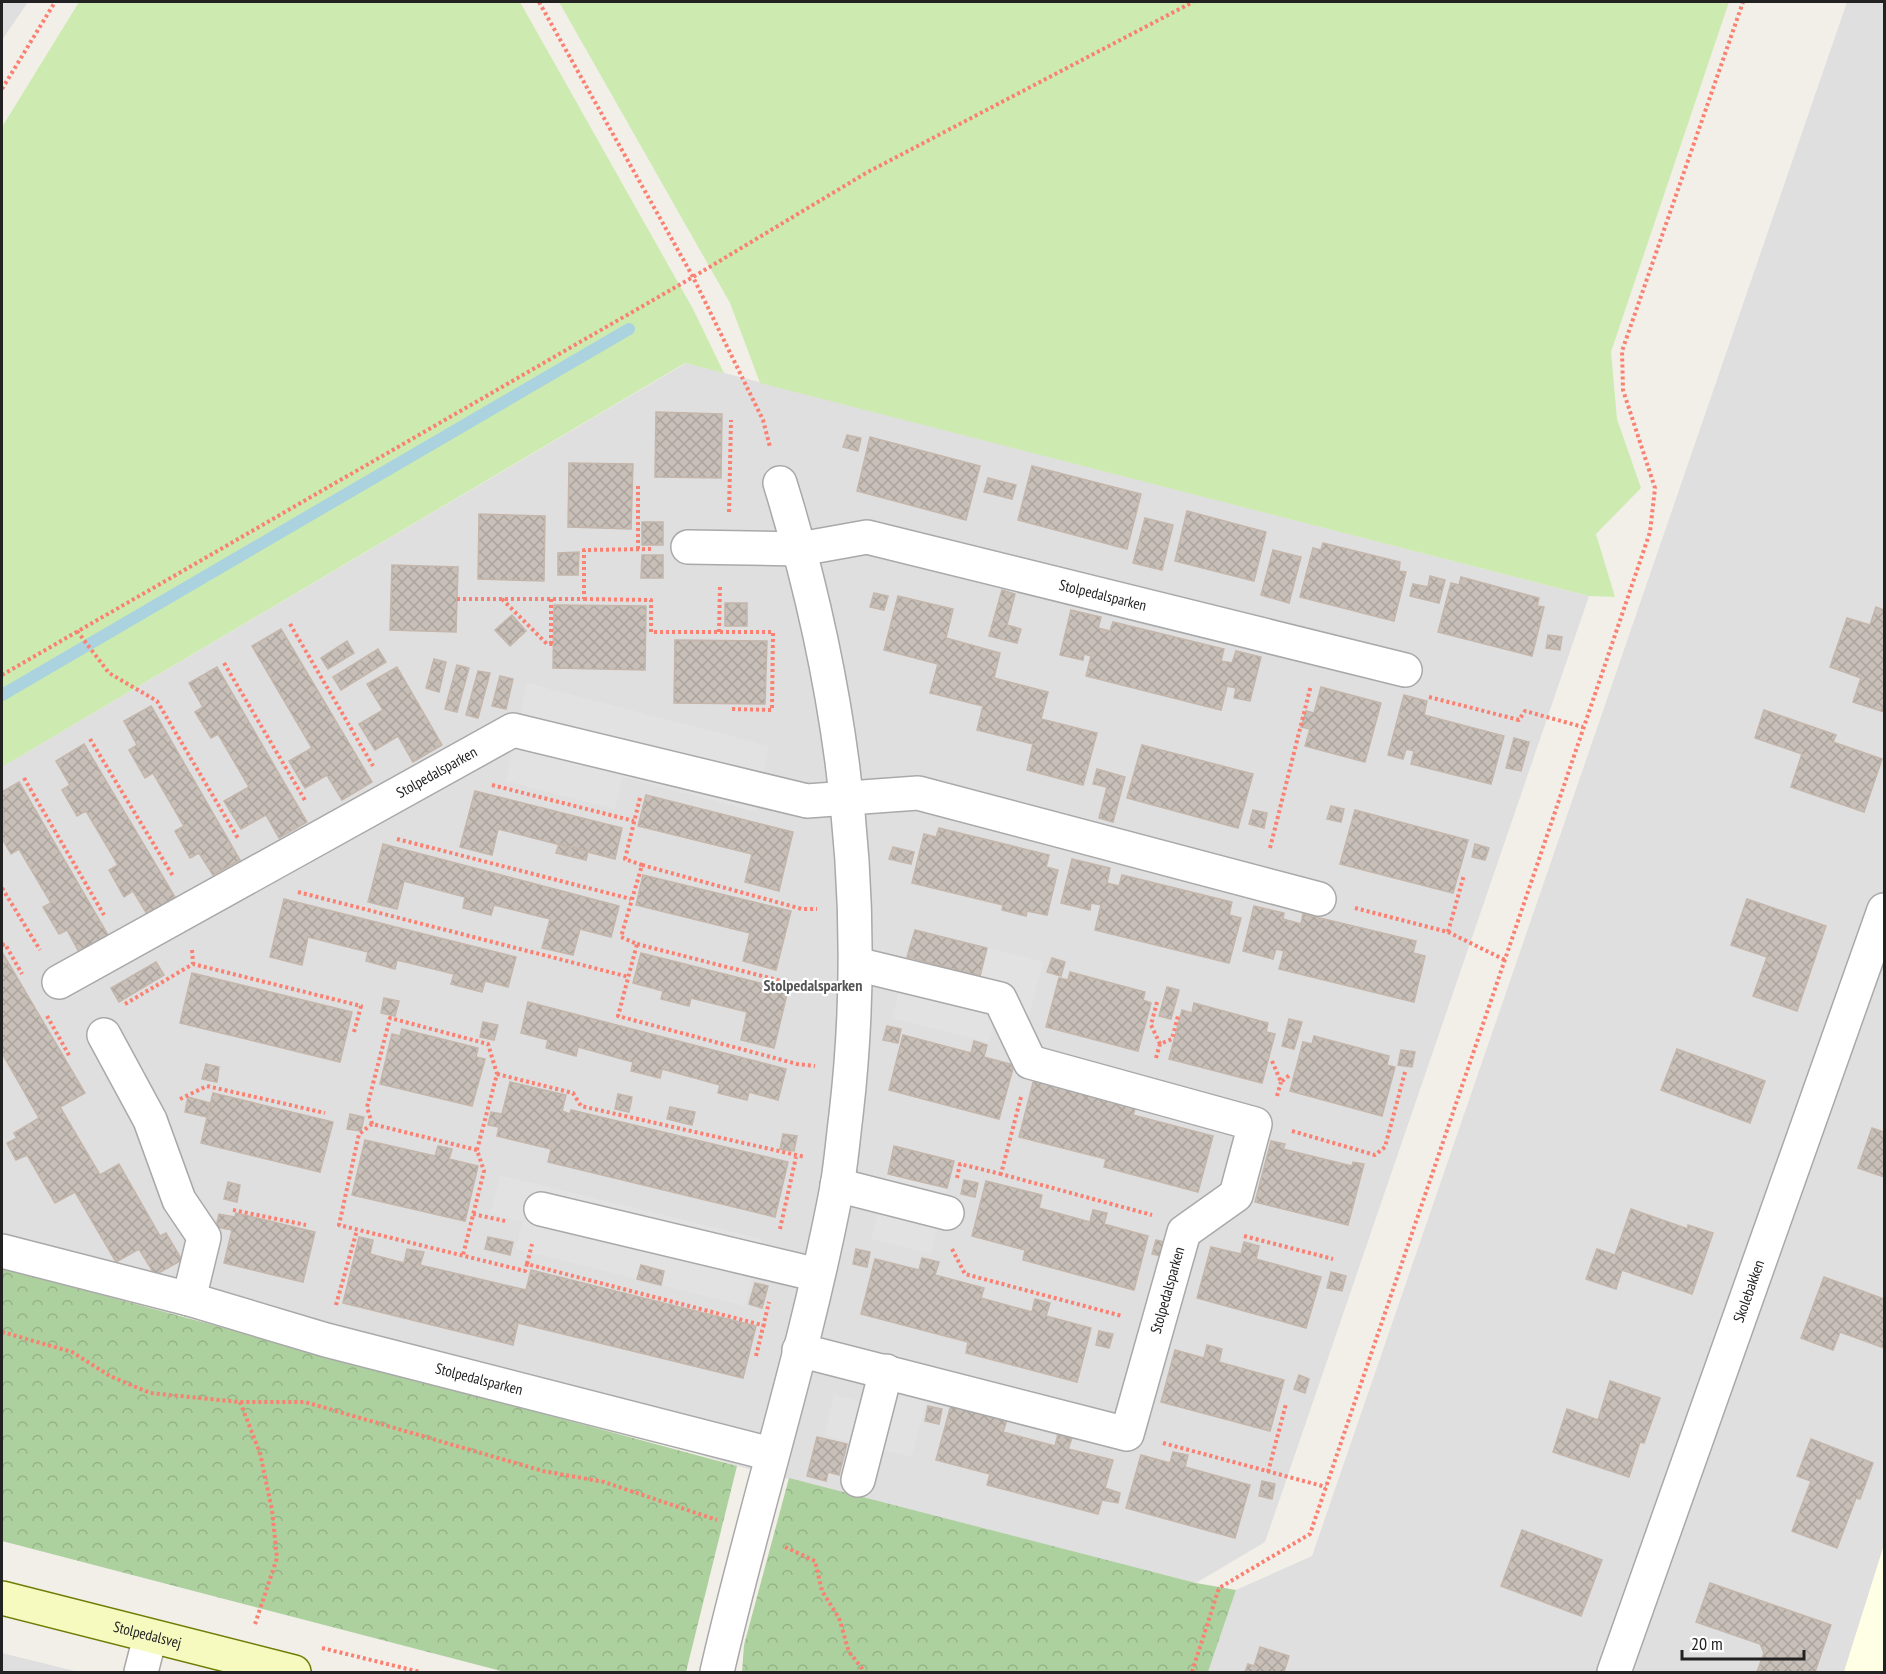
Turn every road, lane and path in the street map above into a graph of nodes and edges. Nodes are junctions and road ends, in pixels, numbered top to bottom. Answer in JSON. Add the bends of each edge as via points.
{"nodes":[{"id":1,"x":55,"y":2,"type":"edge"},
{"id":2,"x":539,"y":2,"type":"edge"},
{"id":3,"x":1193,"y":2,"type":"edge"},
{"id":4,"x":1743,"y":2,"type":"edge"},
{"id":5,"x":2,"y":89,"type":"edge"},
{"id":6,"x":693,"y":277,"type":"junction"},
{"id":7,"x":731,"y":420,"type":"dead end"},
{"id":8,"x":780,"y":483,"type":"joint"},
{"id":9,"x":638,"y":484,"type":"dead end"},
{"id":10,"x":729,"y":496,"type":"dead end"},
{"id":11,"x":687,"y":547,"type":"dead end"},
{"id":12,"x":638,"y":549,"type":"dead end"},
{"id":13,"x":800,"y":549,"type":"junction"},
{"id":14,"x":610,"y":550,"type":"dead end"},
{"id":15,"x":502,"y":599,"type":"junction"},
{"id":16,"x":551,"y":599,"type":"junction"},
{"id":17,"x":584,"y":599,"type":"junction"},
{"id":18,"x":457,"y":600,"type":"dead end"},
{"id":19,"x":719,"y":601,"type":"dead end"},
{"id":20,"x":290,"y":624,"type":"dead end"},
{"id":21,"x":77,"y":631,"type":"junction"},
{"id":22,"x":719,"y":632,"type":"junction"},
{"id":23,"x":1320,"y":649,"type":"junction"},
{"id":24,"x":224,"y":663,"type":"dead end"},
{"id":25,"x":1405,"y":670,"type":"dead end"},
{"id":26,"x":2,"y":675,"type":"edge"},
{"id":27,"x":1427,"y":696,"type":"dead end"},
{"id":28,"x":732,"y":709,"type":"dead end"},
{"id":29,"x":1584,"y":727,"type":"junction"},
{"id":30,"x":90,"y":739,"type":"dead end"},
{"id":31,"x":648,"y":763,"type":"junction"},
{"id":32,"x":438,"y":771,"type":"junction"},
{"id":33,"x":24,"y":778,"type":"dead end"},
{"id":34,"x":848,"y":797,"type":"junction"},
{"id":35,"x":392,"y":798,"type":"junction"},
{"id":36,"x":634,"y":821,"type":"junction"},
{"id":37,"x":333,"y":830,"type":"junction"},
{"id":38,"x":642,"y":864,"type":"junction"},
{"id":39,"x":257,"y":872,"type":"junction"},
{"id":40,"x":1464,"y":875,"type":"dead end"},
{"id":41,"x":1260,"y":883,"type":"junction"},
{"id":42,"x":2,"y":888,"type":"edge"},
{"id":43,"x":632,"y":899,"type":"junction"},
{"id":44,"x":1319,"y":899,"type":"joint"},
{"id":45,"x":192,"y":908,"type":"junction"},
{"id":46,"x":802,"y":909,"type":"dead end"},
{"id":47,"x":1884,"y":910,"type":"edge"},
{"id":48,"x":1448,"y":932,"type":"junction"},
{"id":49,"x":637,"y":945,"type":"junction"},
{"id":50,"x":123,"y":946,"type":"junction"},
{"id":51,"x":1505,"y":960,"type":"junction"},
{"id":52,"x":856,"y":964,"type":"junction"},
{"id":53,"x":629,"y":977,"type":"junction"},
{"id":54,"x":59,"y":981,"type":"joint"},
{"id":55,"x":801,"y":986,"type":"dead end"},
{"id":56,"x":1157,"y":1002,"type":"dead end"},
{"id":57,"x":125,"y":1004,"type":"dead end"},
{"id":58,"x":1178,"y":1016,"type":"dead end"},
{"id":59,"x":354,"y":1032,"type":"dead end"},
{"id":60,"x":104,"y":1035,"type":"dead end"},
{"id":61,"x":1160,"y":1044,"type":"junction"},
{"id":62,"x":1272,"y":1060,"type":"dead end"},
{"id":63,"x":1030,"y":1062,"type":"junction"},
{"id":64,"x":1155,"y":1063,"type":"dead end"},
{"id":65,"x":797,"y":1064,"type":"dead end"},
{"id":66,"x":1405,"y":1072,"type":"dead end"},
{"id":67,"x":497,"y":1074,"type":"junction"},
{"id":68,"x":1291,"y":1074,"type":"dead end"},
{"id":69,"x":1281,"y":1082,"type":"junction"},
{"id":70,"x":187,"y":1094,"type":"dead end"},
{"id":71,"x":1277,"y":1096,"type":"dead end"},
{"id":72,"x":325,"y":1113,"type":"dead end"},
{"id":73,"x":372,"y":1124,"type":"junction"},
{"id":74,"x":1255,"y":1124,"type":"junction"},
{"id":75,"x":477,"y":1150,"type":"junction"},
{"id":76,"x":1001,"y":1174,"type":"junction"},
{"id":77,"x":837,"y":1185,"type":"junction"},
{"id":78,"x":951,"y":1198,"type":"joint"},
{"id":79,"x":1225,"y":1202,"type":"junction"},
{"id":80,"x":225,"y":1209,"type":"dead end"},
{"id":81,"x":541,"y":1209,"type":"dead end"},
{"id":82,"x":473,"y":1214,"type":"junction"},
{"id":83,"x":511,"y":1223,"type":"dead end"},
{"id":84,"x":306,"y":1225,"type":"dead end"},
{"id":85,"x":1191,"y":1226,"type":"junction"},
{"id":86,"x":357,"y":1230,"type":"junction"},
{"id":87,"x":778,"y":1239,"type":"dead end"},
{"id":88,"x":5,"y":1246,"type":"edge"},
{"id":89,"x":951,"y":1247,"type":"dead end"},
{"id":90,"x":463,"y":1255,"type":"junction"},
{"id":91,"x":529,"y":1256,"type":"dead end"},
{"id":92,"x":1333,"y":1259,"type":"dead end"},
{"id":93,"x":527,"y":1264,"type":"junction"},
{"id":94,"x":818,"y":1275,"type":"junction"},
{"id":95,"x":772,"y":1292,"type":"dead end"},
{"id":96,"x":189,"y":1299,"type":"junction"},
{"id":97,"x":764,"y":1324,"type":"junction"},
{"id":98,"x":1158,"y":1326,"type":"junction"},
{"id":99,"x":2,"y":1332,"type":"edge"},
{"id":100,"x":326,"y":1340,"type":"junction"},
{"id":101,"x":799,"y":1350,"type":"junction"},
{"id":102,"x":756,"y":1356,"type":"dead end"},
{"id":103,"x":886,"y":1371,"type":"junction"},
{"id":104,"x":240,"y":1402,"type":"junction"},
{"id":105,"x":1286,"y":1404,"type":"dead end"},
{"id":106,"x":1127,"y":1434,"type":"junction"},
{"id":107,"x":771,"y":1454,"type":"junction"},
{"id":108,"x":1268,"y":1472,"type":"junction"},
{"id":109,"x":858,"y":1480,"type":"dead end"},
{"id":110,"x":1326,"y":1487,"type":"junction"},
{"id":111,"x":752,"y":1531,"type":"junction"},
{"id":112,"x":2,"y":1598,"type":"edge"},
{"id":113,"x":150,"y":1636,"type":"junction"},
{"id":114,"x":244,"y":1660,"type":"junction"},
{"id":115,"x":141,"y":1672,"type":"edge"},
{"id":116,"x":294,"y":1672,"type":"edge"},
{"id":117,"x":717,"y":1672,"type":"edge"},
{"id":118,"x":866,"y":1672,"type":"edge"},
{"id":119,"x":1192,"y":1672,"type":"edge"},
{"id":120,"x":1614,"y":1672,"type":"edge"}],
"edges":[{"from":1,"to":5,"type":"path"},
{"from":2,"to":6,"type":"path"},
{"from":3,"to":6,"type":"path","via":[[867,173]]},
{"from":4,"to":29,"type":"path","via":[[1622,351],[1623,390],[1655,488],[1650,532]]},
{"from":6,"to":8,"type":"path","via":[[763,420]]},
{"from":6,"to":21,"type":"path"},
{"from":7,"to":10,"type":"path"},
{"from":8,"to":13,"type":"street"},
{"from":9,"to":12,"type":"path"},
{"from":11,"to":13,"type":"street","name":"Stolpedalsparken"},
{"from":13,"to":23,"type":"street","name":"Stolpedalsparken","via":[[867,537]]},
{"from":13,"to":34,"type":"street","via":[[823,642]]},
{"from":14,"to":17,"type":"path","via":[[584,550]]},
{"from":15,"to":16,"type":"path"},
{"from":15,"to":16,"type":"path","via":[[547,644],[552,644]]},
{"from":15,"to":18,"type":"path"},
{"from":16,"to":17,"type":"path"},
{"from":17,"to":22,"type":"path","via":[[651,600],[651,632]]},
{"from":19,"to":22,"type":"path"},
{"from":20,"to":35,"type":"path"},
{"from":21,"to":26,"type":"path"},
{"from":21,"to":39,"type":"path","via":[[109,673],[157,701]]},
{"from":22,"to":28,"type":"path","via":[[773,632],[772,710]]},
{"from":23,"to":25,"type":"street","name":"Stolpedalsparken"},
{"from":23,"to":41,"type":"path"},
{"from":24,"to":37,"type":"path"},
{"from":27,"to":29,"type":"path","via":[[1519,720],[1525,711]]},
{"from":29,"to":51,"type":"path"},
{"from":30,"to":45,"type":"path"},
{"from":31,"to":32,"type":"street","name":"Stolpedalsparken","via":[[513,730]]},
{"from":31,"to":34,"type":"street","name":"Stolpedalsparken","via":[[807,801]]},
{"from":31,"to":36,"type":"path"},
{"from":32,"to":35,"type":"street","name":"Stolpedalsparken"},
{"from":32,"to":36,"type":"path"},
{"from":33,"to":50,"type":"path"},
{"from":34,"to":41,"type":"street","name":"Stolpedalsparken","via":[[918,793]]},
{"from":34,"to":52,"type":"street"},
{"from":35,"to":37,"type":"street","name":"Stolpedalsparken"},
{"from":36,"to":38,"type":"path","via":[[625,859]]},
{"from":37,"to":39,"type":"street","name":"Stolpedalsparken"},
{"from":37,"to":43,"type":"path"},
{"from":38,"to":43,"type":"path"},
{"from":38,"to":46,"type":"path"},
{"from":39,"to":45,"type":"street","name":"Stolpedalsparken"},
{"from":39,"to":53,"type":"path","via":[[284,888]]},
{"from":40,"to":48,"type":"path"},
{"from":41,"to":44,"type":"street","name":"Stolpedalsparken"},
{"from":42,"to":54,"type":"path"},
{"from":43,"to":49,"type":"path","via":[[621,938]]},
{"from":44,"to":48,"type":"path"},
{"from":45,"to":50,"type":"street","name":"Stolpedalsparken"},
{"from":47,"to":120,"type":"street","name":"Skolebakken"},
{"from":48,"to":51,"type":"path"},
{"from":49,"to":53,"type":"path"},
{"from":49,"to":55,"type":"path"},
{"from":50,"to":54,"type":"street","name":"Stolpedalsparken"},
{"from":51,"to":110,"type":"path"},
{"from":52,"to":63,"type":"street","via":[[1000,999]]},
{"from":52,"to":77,"type":"street","via":[[852,1058]]},
{"from":53,"to":65,"type":"path","via":[[618,1016]]},
{"from":56,"to":61,"type":"path","via":[[1151,1025]]},
{"from":57,"to":59,"type":"path","via":[[193,964],[361,1006]]},
{"from":58,"to":61,"type":"path","via":[[1172,1039]]},
{"from":60,"to":96,"type":"street","via":[[150,1120],[179,1200],[204,1237]]},
{"from":61,"to":64,"type":"path"},
{"from":62,"to":69,"type":"path"},
{"from":63,"to":74,"type":"street"},
{"from":63,"to":76,"type":"path"},
{"from":66,"to":74,"type":"path","via":[[1385,1147],[1376,1155]]},
{"from":67,"to":73,"type":"path","via":[[488,1044],[390,1018],[367,1107]]},
{"from":67,"to":75,"type":"path"},
{"from":67,"to":87,"type":"path","via":[[573,1094],[581,1106],[796,1156]]},
{"from":68,"to":69,"type":"path"},
{"from":69,"to":71,"type":"path"},
{"from":70,"to":72,"type":"path","via":[[207,1086]]},
{"from":73,"to":75,"type":"path"},
{"from":73,"to":86,"type":"path","via":[[359,1134],[339,1225]]},
{"from":74,"to":79,"type":"street","name":"Stolpedalsparken","via":[[1236,1194]]},
{"from":75,"to":82,"type":"path","via":[[484,1171]]},
{"from":76,"to":78,"type":"path","via":[[960,1164]]},
{"from":76,"to":85,"type":"path"},
{"from":77,"to":78,"type":"street"},
{"from":77,"to":94,"type":"street"},
{"from":79,"to":85,"type":"street","name":"Stolpedalsparken"},
{"from":79,"to":92,"type":"path","via":[[1240,1235]]},
{"from":80,"to":84,"type":"path"},
{"from":81,"to":94,"type":"street"},
{"from":82,"to":83,"type":"path"},
{"from":82,"to":90,"type":"path"},
{"from":85,"to":98,"type":"street","name":"Stolpedalsparken","via":[[1184,1232]]},
{"from":86,"to":90,"type":"path"},
{"from":86,"to":100,"type":"path"},
{"from":88,"to":96,"type":"street","name":"Stolpedalsparken"},
{"from":89,"to":98,"type":"path","via":[[965,1274]]},
{"from":90,"to":93,"type":"path","via":[[525,1271]]},
{"from":91,"to":93,"type":"path"},
{"from":93,"to":97,"type":"path"},
{"from":94,"to":101,"type":"street"},
{"from":95,"to":97,"type":"path"},
{"from":96,"to":100,"type":"street","name":"Stolpedalsparken"},
{"from":97,"to":101,"type":"path"},
{"from":97,"to":102,"type":"path"},
{"from":98,"to":106,"type":"street","name":"Stolpedalsparken"},
{"from":99,"to":104,"type":"path","via":[[72,1352],[110,1376],[150,1393]]},
{"from":100,"to":107,"type":"street","name":"Stolpedalsparken"},
{"from":101,"to":103,"type":"street"},
{"from":101,"to":107,"type":"street"},
{"from":103,"to":106,"type":"street"},
{"from":103,"to":109,"type":"street"},
{"from":104,"to":111,"type":"path","via":[[305,1402],[543,1471],[604,1482]]},
{"from":104,"to":114,"type":"path","via":[[260,1453],[277,1558]]},
{"from":105,"to":108,"type":"path"},
{"from":106,"to":108,"type":"path"},
{"from":107,"to":111,"type":"street"},
{"from":108,"to":110,"type":"path"},
{"from":110,"to":119,"type":"path","via":[[1310,1534],[1219,1588]]},
{"from":111,"to":117,"type":"street"},
{"from":111,"to":118,"type":"path","via":[[815,1561],[822,1591],[839,1618],[849,1652]]},
{"from":112,"to":113,"type":"street","name":"Stolpedalsvej"},
{"from":113,"to":114,"type":"street","name":"Stolpedalsvej"},
{"from":113,"to":115,"type":"street"},
{"from":114,"to":116,"type":"street","name":"Stolpedalsvej"}]}
